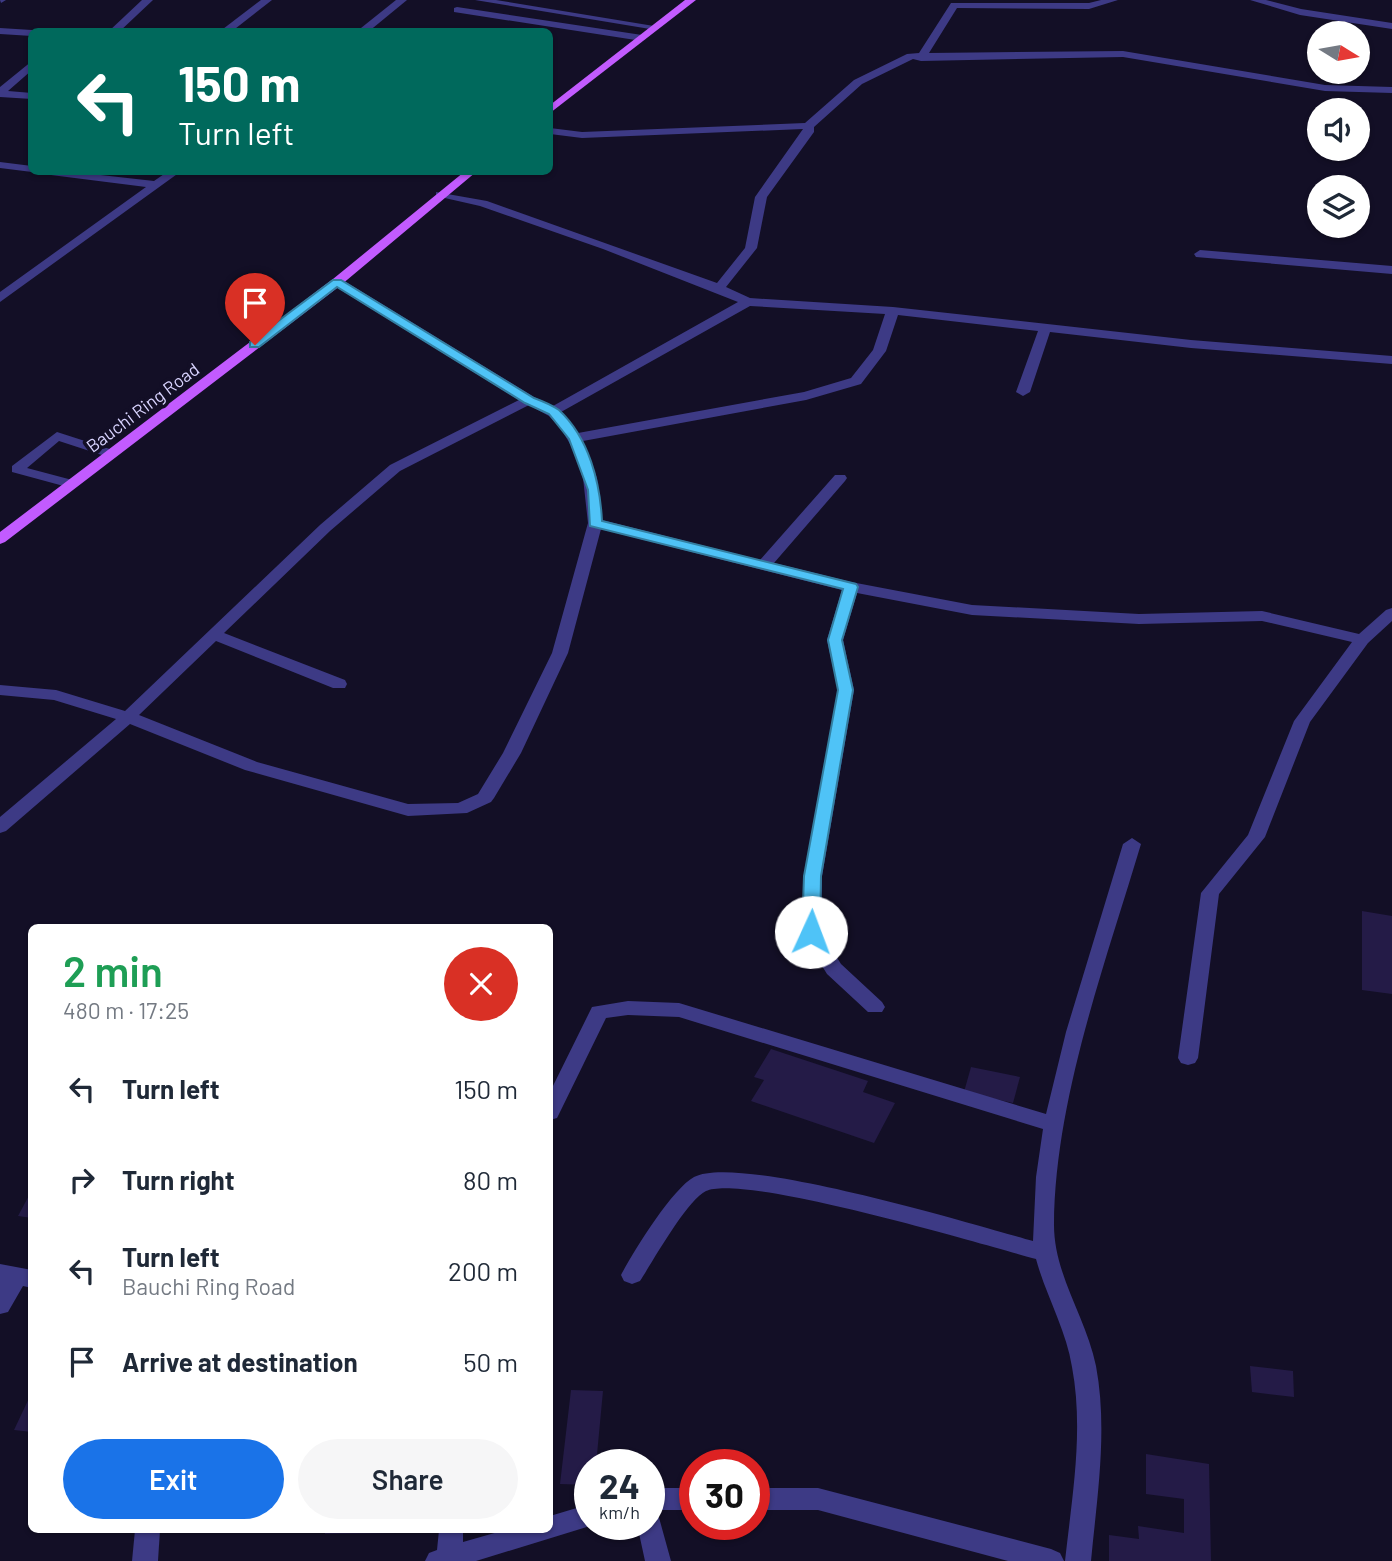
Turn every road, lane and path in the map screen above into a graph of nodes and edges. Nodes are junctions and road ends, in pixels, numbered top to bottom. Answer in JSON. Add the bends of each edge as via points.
{"nodes":[{"id":1,"x":148,"y":0,"type":"edge"},
{"id":2,"x":267,"y":0,"type":"edge"},
{"id":3,"x":402,"y":0,"type":"edge"},
{"id":4,"x":479,"y":0,"type":"edge"},
{"id":5,"x":691,"y":0,"type":"edge"},
{"id":6,"x":1113,"y":0,"type":"edge"},
{"id":7,"x":1255,"y":0,"type":"edge"},
{"id":8,"x":457,"y":10,"type":"dead end"},
{"id":9,"x":1392,"y":26,"type":"edge"},
{"id":10,"x":656,"y":27,"type":"junction"},
{"id":11,"x":117,"y":28,"type":"edge"},
{"id":12,"x":229,"y":28,"type":"edge"},
{"id":13,"x":366,"y":28,"type":"edge"},
{"id":14,"x":0,"y":31,"type":"edge"},
{"id":15,"x":28,"y":33,"type":"edge"},
{"id":16,"x":642,"y":38,"type":"junction"},
{"id":17,"x":921,"y":58,"type":"junction"},
{"id":18,"x":28,"y":68,"type":"edge"},
{"id":19,"x":1392,"y":90,"type":"edge"},
{"id":20,"x":0,"y":94,"type":"edge"},
{"id":21,"x":28,"y":96,"type":"edge"},
{"id":22,"x":553,"y":108,"type":"edge"},
{"id":23,"x":808,"y":126,"type":"junction"},
{"id":24,"x":553,"y":131,"type":"edge"},
{"id":25,"x":0,"y":165,"type":"edge"},
{"id":26,"x":28,"y":168,"type":"edge"},
{"id":27,"x":75,"y":175,"type":"edge"},
{"id":28,"x":170,"y":175,"type":"edge"},
{"id":29,"x":466,"y":175,"type":"edge"},
{"id":30,"x":155,"y":185,"type":"junction"},
{"id":31,"x":440,"y":194,"type":"junction"},
{"id":32,"x":1200,"y":254,"type":"dead end"},
{"id":33,"x":1392,"y":270,"type":"edge"},
{"id":34,"x":337,"y":282,"type":"junction"},
{"id":35,"x":719,"y":288,"type":"junction"},
{"id":36,"x":0,"y":298,"type":"edge"},
{"id":37,"x":748,"y":302,"type":"junction"},
{"id":38,"x":893,"y":311,"type":"junction"},
{"id":39,"x":1045,"y":328,"type":"junction"},
{"id":40,"x":1392,"y":360,"type":"edge"},
{"id":41,"x":1023,"y":392,"type":"dead end"},
{"id":42,"x":530,"y":400,"type":"junction"},
{"id":43,"x":553,"y":411,"type":"junction"},
{"id":44,"x":575,"y":438,"type":"junction"},
{"id":45,"x":111,"y":454,"type":"junction"},
{"id":46,"x":840,"y":478,"type":"dead end"},
{"id":47,"x":71,"y":484,"type":"junction"},
{"id":48,"x":595,"y":523,"type":"junction"},
{"id":49,"x":0,"y":538,"type":"edge"},
{"id":50,"x":763,"y":566,"type":"junction"},
{"id":51,"x":851,"y":587,"type":"junction"},
{"id":52,"x":1392,"y":613,"type":"edge"},
{"id":53,"x":214,"y":635,"type":"junction"},
{"id":54,"x":1362,"y":640,"type":"junction"},
{"id":55,"x":339,"y":684,"type":"dead end"},
{"id":56,"x":0,"y":690,"type":"edge"},
{"id":57,"x":128,"y":717,"type":"junction"},
{"id":58,"x":0,"y":827,"type":"edge"},
{"id":59,"x":1132,"y":844,"type":"dead end"},
{"id":60,"x":875,"y":1007,"type":"dead end"},
{"id":61,"x":1188,"y":1058,"type":"dead end"},
{"id":62,"x":553,"y":1106,"type":"edge"},
{"id":63,"x":1055,"y":1125,"type":"junction"},
{"id":64,"x":1046,"y":1253,"type":"junction"},
{"id":65,"x":632,"y":1275,"type":"dead end"},
{"id":66,"x":16,"y":1276,"type":"edge"},
{"id":67,"x":0,"y":1305,"type":"edge"},
{"id":68,"x":770,"y":1499,"type":"edge"},
{"id":69,"x":574,"y":1520,"type":"edge"},
{"id":70,"x":553,"y":1526,"type":"edge"},
{"id":71,"x":148,"y":1533,"type":"edge"},
{"id":72,"x":450,"y":1533,"type":"edge"},
{"id":73,"x":531,"y":1533,"type":"edge"},
{"id":74,"x":653,"y":1540,"type":"edge"},
{"id":75,"x":445,"y":1560,"type":"edge"},
{"id":76,"x":145,"y":1561,"type":"edge"},
{"id":77,"x":658,"y":1561,"type":"edge"},
{"id":78,"x":1051,"y":1561,"type":"edge"},
{"id":79,"x":1078,"y":1561,"type":"edge"}],
"edges":[{"from":1,"to":11,"type":"street"},
{"from":2,"to":12,"type":"street"},
{"from":3,"to":13,"type":"street"},
{"from":4,"to":10,"type":"lane"},
{"from":5,"to":10,"type":"main road"},
{"from":6,"to":17,"type":"street","via":[[1089,6],[954,5]]},
{"from":7,"to":9,"type":"street"},
{"from":8,"to":16,"type":"lane"},
{"from":10,"to":16,"type":"main road"},
{"from":14,"to":15,"type":"street"},
{"from":16,"to":22,"type":"main road"},
{"from":17,"to":19,"type":"street","via":[[1124,54],[1325,88]]},
{"from":17,"to":23,"type":"street","via":[[911,56],[858,82]]},
{"from":18,"to":20,"type":"street"},
{"from":20,"to":21,"type":"street"},
{"from":23,"to":24,"type":"street","via":[[582,135]]},
{"from":23,"to":35,"type":"street","via":[[809,132],[761,197],[751,248]]},
{"from":25,"to":26,"type":"street"},
{"from":27,"to":30,"type":"street"},
{"from":28,"to":30,"type":"street"},
{"from":29,"to":31,"type":"main road","name":"Bauchi Ring Road"},
{"from":30,"to":36,"type":"street"},
{"from":31,"to":34,"type":"main road","name":"Bauchi Ring Road"},
{"from":31,"to":35,"type":"street","via":[[519,215]]},
{"from":32,"to":33,"type":"street"},
{"from":34,"to":42,"type":"street"},
{"from":34,"to":45,"type":"main road","name":"Bauchi Ring Road"},
{"from":35,"to":37,"type":"street"},
{"from":37,"to":38,"type":"street"},
{"from":37,"to":43,"type":"street"},
{"from":38,"to":39,"type":"street"},
{"from":38,"to":44,"type":"street","via":[[879,351],[856,381],[806,396]]},
{"from":39,"to":40,"type":"street"},
{"from":39,"to":41,"type":"street"},
{"from":42,"to":43,"type":"street"},
{"from":42,"to":53,"type":"street","via":[[395,468]]},
{"from":43,"to":44,"type":"street"},
{"from":44,"to":48,"type":"street","via":[[594,490]]},
{"from":45,"to":47,"type":"main road","name":"Bauchi Ring Road"},
{"from":45,"to":47,"type":"lane","via":[[57,436],[17,469]]},
{"from":46,"to":50,"type":"street"},
{"from":47,"to":49,"type":"main road","name":"Bauchi Ring Road"},
{"from":48,"to":50,"type":"street"},
{"from":48,"to":57,"type":"street","via":[[560,653],[485,798],[461,809],[408,810],[251,766]]},
{"from":50,"to":51,"type":"street"},
{"from":51,"to":54,"type":"street","via":[[972,610],[1139,619],[1262,616]]},
{"from":51,"to":60,"type":"street","via":[[835,640],[846,690],[813,876],[811,932],[834,969]]},
{"from":52,"to":54,"type":"street"},
{"from":53,"to":55,"type":"street"},
{"from":53,"to":57,"type":"street"},
{"from":54,"to":61,"type":"street","via":[[1302,722],[1256,836],[1210,893]]},
{"from":56,"to":57,"type":"street","via":[[56,695]]},
{"from":57,"to":58,"type":"street"},
{"from":59,"to":63,"type":"street"},
{"from":62,"to":63,"type":"street","via":[[599,1012],[628,1008],[679,1010]]},
{"from":63,"to":64,"type":"street","via":[[1042,1226]]},
{"from":64,"to":65,"type":"street","via":[[801,1191],[720,1178],[701,1182],[681,1202]]},
{"from":64,"to":79,"type":"street","via":[[1083,1364],[1090,1423]]},
{"from":66,"to":67,"type":"street"},
{"from":68,"to":78,"type":"street","via":[[818,1499]]},
{"from":69,"to":70,"type":"street"},
{"from":71,"to":76,"type":"street"},
{"from":72,"to":75,"type":"street"},
{"from":73,"to":75,"type":"street"},
{"from":74,"to":77,"type":"street"}]}
